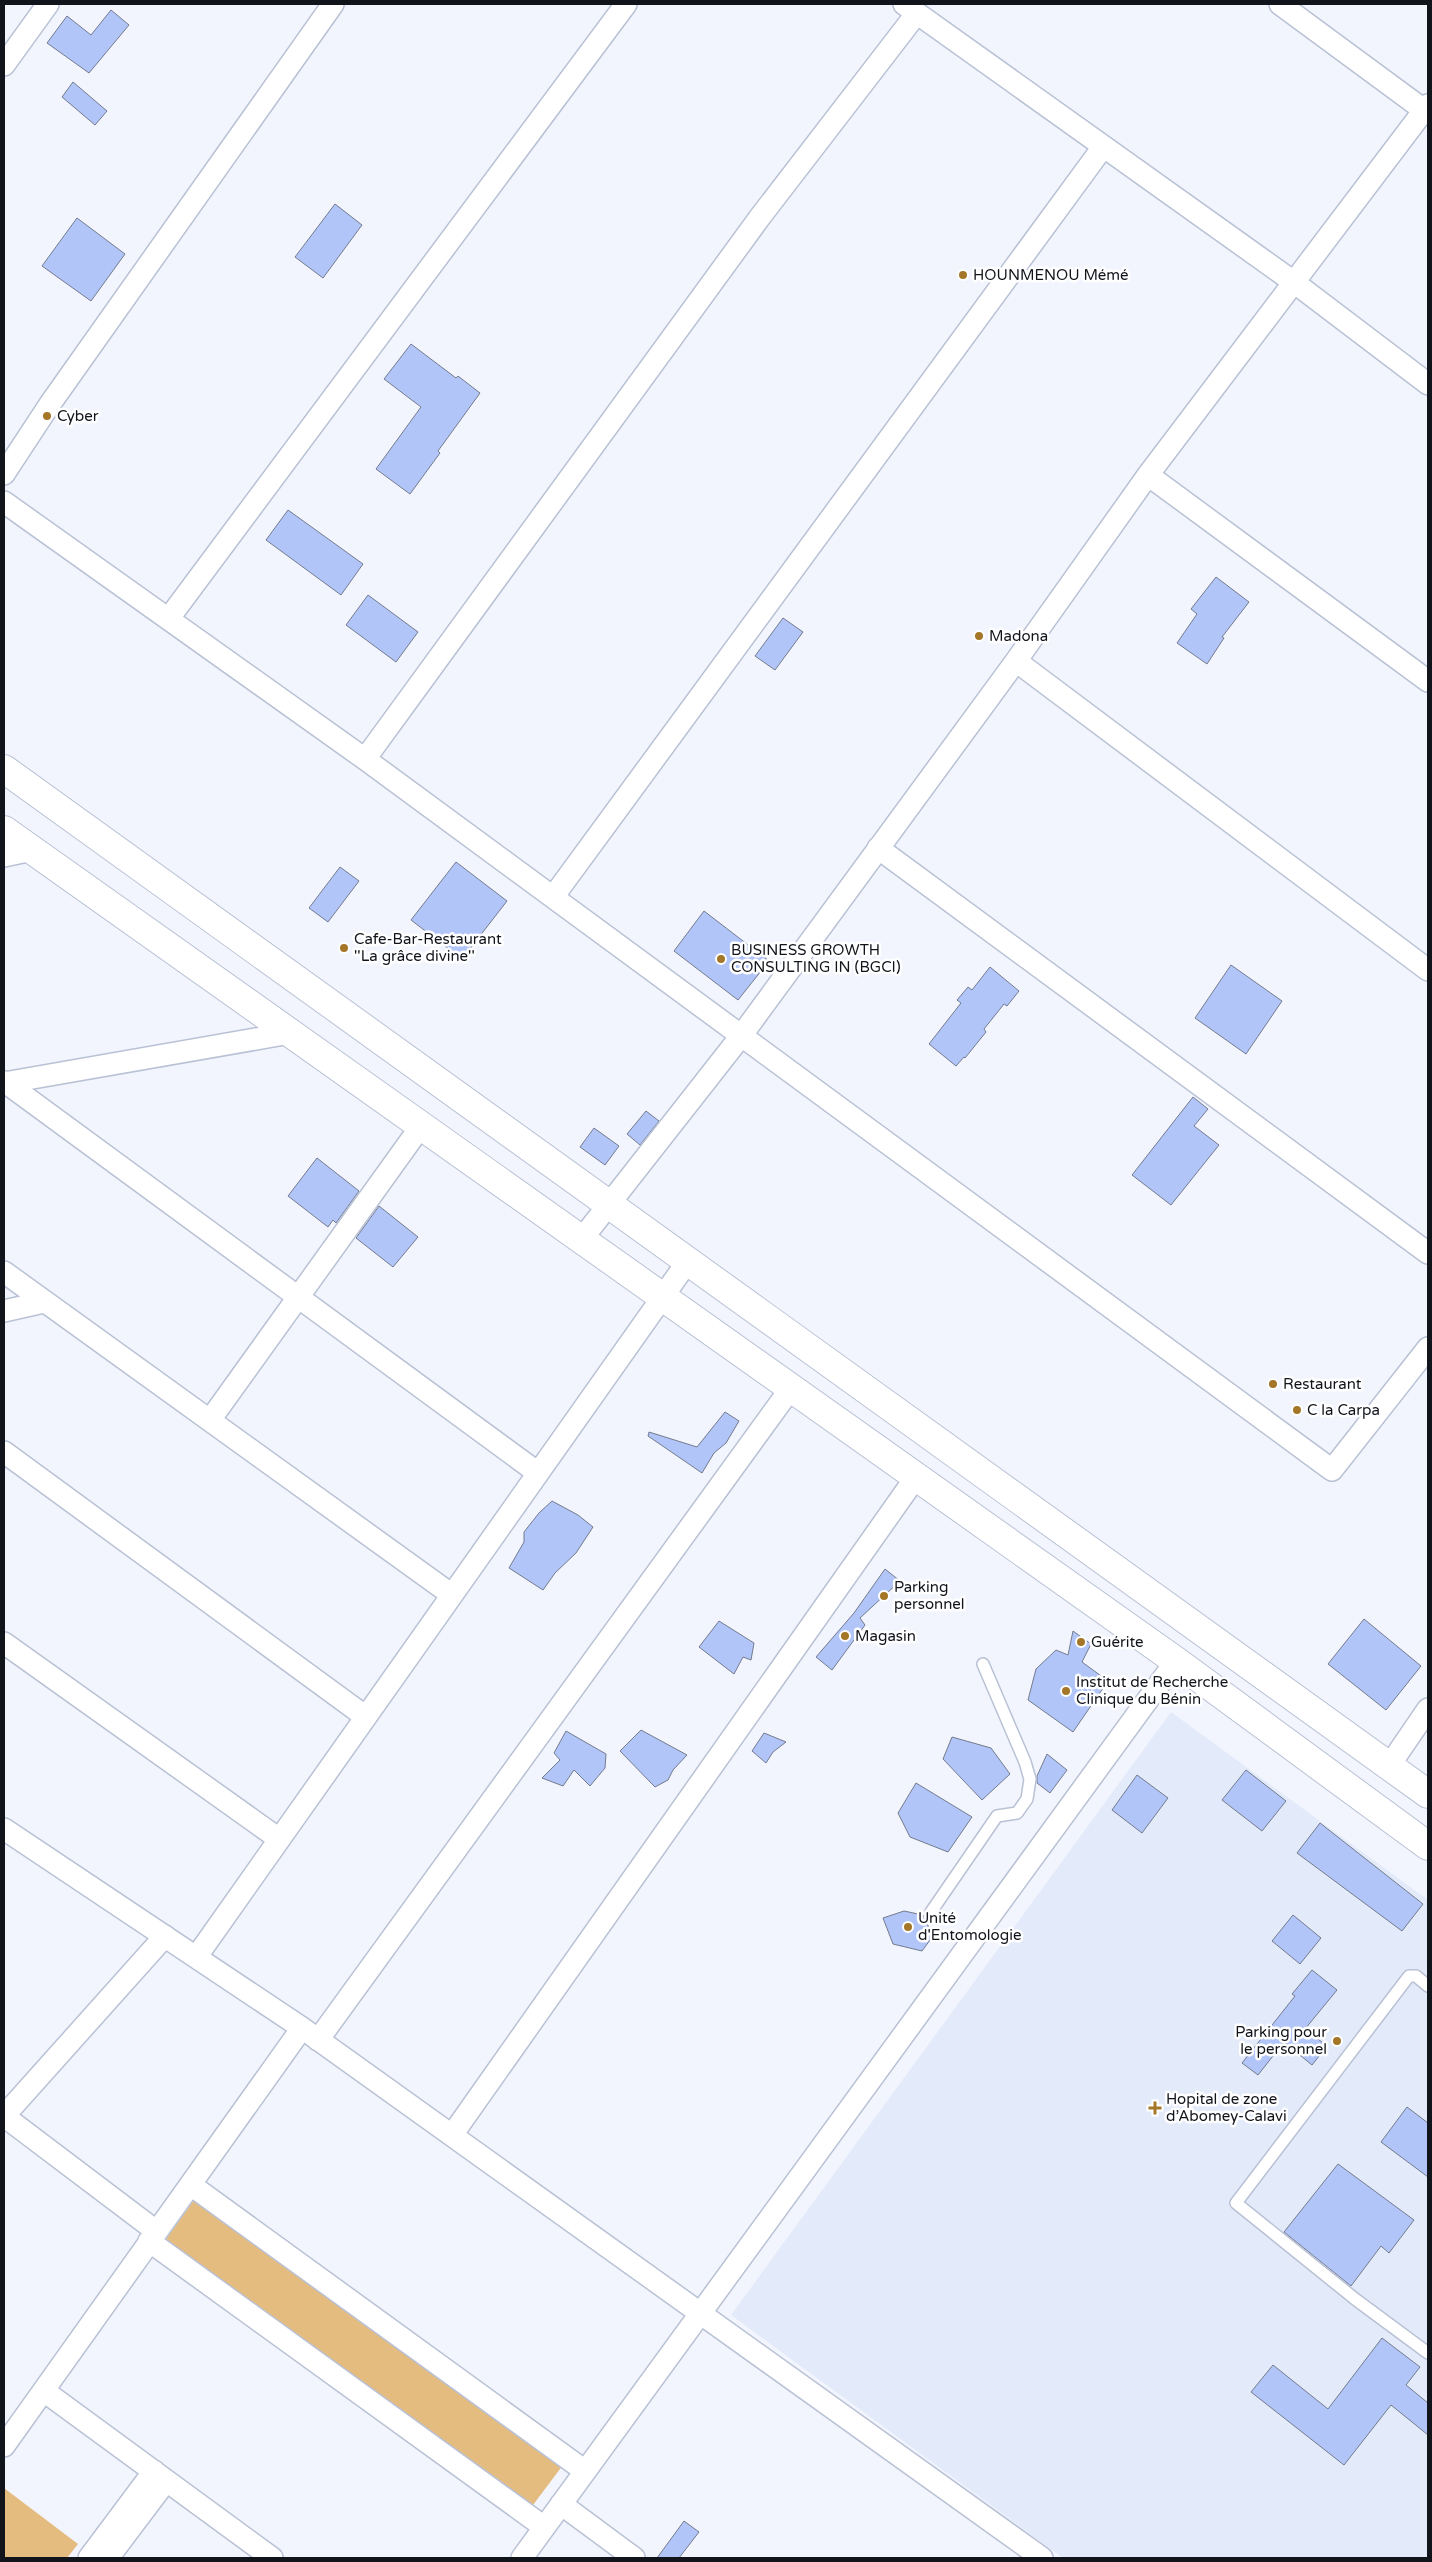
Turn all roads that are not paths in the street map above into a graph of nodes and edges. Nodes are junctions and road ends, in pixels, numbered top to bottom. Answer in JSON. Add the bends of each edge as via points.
{"nodes":[{"id":1,"x":48,"y":4,"type":"edge"},
{"id":2,"x":333,"y":4,"type":"edge"},
{"id":3,"x":626,"y":4,"type":"edge"},
{"id":4,"x":1280,"y":4,"type":"edge"},
{"id":5,"x":910,"y":8,"type":"edge"},
{"id":6,"x":4,"y":65,"type":"edge"},
{"id":7,"x":1427,"y":110,"type":"edge"},
{"id":8,"x":1104,"y":148,"type":"junction"},
{"id":9,"x":1295,"y":283,"type":"junction"},
{"id":10,"x":1428,"y":384,"type":"edge"},
{"id":11,"x":4,"y":474,"type":"edge"},
{"id":12,"x":1148,"y":476,"type":"junction"},
{"id":13,"x":4,"y":502,"type":"edge"},
{"id":14,"x":169,"y":618,"type":"junction"},
{"id":15,"x":1016,"y":661,"type":"junction"},
{"id":16,"x":1428,"y":681,"type":"edge"},
{"id":17,"x":366,"y":759,"type":"junction"},
{"id":18,"x":4,"y":769,"type":"edge"},
{"id":19,"x":4,"y":830,"type":"edge"},
{"id":20,"x":878,"y":848,"type":"junction"},
{"id":21,"x":32,"y":850,"type":"junction"},
{"id":22,"x":4,"y":856,"type":"edge"},
{"id":23,"x":553,"y":897,"type":"junction"},
{"id":24,"x":1428,"y":970,"type":"edge"},
{"id":25,"x":290,"y":1033,"type":"junction"},
{"id":26,"x":740,"y":1036,"type":"junction"},
{"id":27,"x":5,"y":1082,"type":"edge"},
{"id":28,"x":421,"y":1126,"type":"junction"},
{"id":29,"x":609,"y":1204,"type":"junction"},
{"id":30,"x":581,"y":1240,"type":"junction"},
{"id":31,"x":1428,"y":1253,"type":"edge"},
{"id":32,"x":688,"y":1262,"type":"junction"},
{"id":33,"x":4,"y":1272,"type":"edge"},
{"id":34,"x":297,"y":1298,"type":"junction"},
{"id":35,"x":663,"y":1298,"type":"junction"},
{"id":36,"x":44,"y":1302,"type":"junction"},
{"id":37,"x":4,"y":1310,"type":"edge"},
{"id":38,"x":1428,"y":1348,"type":"edge"},
{"id":39,"x":790,"y":1388,"type":"junction"},
{"id":40,"x":210,"y":1420,"type":"junction"},
{"id":41,"x":4,"y":1452,"type":"edge"},
{"id":42,"x":538,"y":1474,"type":"junction"},
{"id":43,"x":916,"y":1477,"type":"junction"},
{"id":44,"x":452,"y":1595,"type":"junction"},
{"id":45,"x":4,"y":1642,"type":"edge"},
{"id":46,"x":1176,"y":1661,"type":"junction"},
{"id":47,"x":983,"y":1664,"type":"dead end"},
{"id":48,"x":1428,"y":1709,"type":"edge"},
{"id":49,"x":366,"y":1717,"type":"junction"},
{"id":50,"x":1389,"y":1766,"type":"junction"},
{"id":51,"x":1428,"y":1794,"type":"edge"},
{"id":52,"x":4,"y":1829,"type":"edge"},
{"id":53,"x":279,"y":1840,"type":"junction"},
{"id":54,"x":1428,"y":1846,"type":"edge"},
{"id":55,"x":931,"y":1912,"type":"dead end"},
{"id":56,"x":165,"y":1936,"type":"junction"},
{"id":57,"x":197,"y":1956,"type":"junction"},
{"id":58,"x":1428,"y":1986,"type":"edge"},
{"id":59,"x":310,"y":2034,"type":"junction"},
{"id":60,"x":4,"y":2116,"type":"edge"},
{"id":61,"x":452,"y":2135,"type":"junction"},
{"id":62,"x":191,"y":2185,"type":"junction"},
{"id":63,"x":152,"y":2236,"type":"junction"},
{"id":64,"x":701,"y":2312,"type":"junction"},
{"id":65,"x":1428,"y":2353,"type":"edge"},
{"id":66,"x":44,"y":2391,"type":"junction"},
{"id":67,"x":4,"y":2446,"type":"edge"},
{"id":68,"x":585,"y":2471,"type":"junction"},
{"id":69,"x":157,"y":2480,"type":"junction"},
{"id":70,"x":561,"y":2504,"type":"junction"},
{"id":71,"x":544,"y":2527,"type":"junction"},
{"id":72,"x":89,"y":2558,"type":"edge"},
{"id":73,"x":108,"y":2558,"type":"edge"},
{"id":74,"x":272,"y":2558,"type":"edge"},
{"id":75,"x":522,"y":2558,"type":"edge"},
{"id":76,"x":634,"y":2558,"type":"edge"},
{"id":77,"x":1042,"y":2558,"type":"edge"}],
"edges":[{"from":1,"to":6,"type":"street"},
{"from":2,"to":11,"type":"street"},
{"from":3,"to":14,"type":"street"},
{"from":4,"to":7,"type":"street"},
{"from":5,"to":8,"type":"street"},
{"from":5,"to":17,"type":"street"},
{"from":7,"to":9,"type":"street"},
{"from":8,"to":9,"type":"street"},
{"from":8,"to":23,"type":"street"},
{"from":9,"to":10,"type":"street"},
{"from":9,"to":12,"type":"street"},
{"from":12,"to":15,"type":"street"},
{"from":12,"to":16,"type":"street"},
{"from":13,"to":14,"type":"street"},
{"from":14,"to":17,"type":"street"},
{"from":15,"to":20,"type":"street"},
{"from":15,"to":24,"type":"street"},
{"from":17,"to":23,"type":"street"},
{"from":18,"to":29,"type":"street"},
{"from":19,"to":21,"type":"street"},
{"from":20,"to":26,"type":"street"},
{"from":20,"to":31,"type":"street"},
{"from":21,"to":22,"type":"street"},
{"from":21,"to":25,"type":"street"},
{"from":23,"to":26,"type":"street"},
{"from":25,"to":27,"type":"street"},
{"from":25,"to":28,"type":"street"},
{"from":26,"to":29,"type":"street"},
{"from":26,"to":38,"type":"street","via":[[1332,1470]]},
{"from":27,"to":34,"type":"street"},
{"from":28,"to":30,"type":"street"},
{"from":28,"to":34,"type":"street"},
{"from":29,"to":30,"type":"street"},
{"from":29,"to":32,"type":"street"},
{"from":30,"to":35,"type":"street"},
{"from":32,"to":35,"type":"street"},
{"from":32,"to":50,"type":"street"},
{"from":33,"to":36,"type":"street"},
{"from":34,"to":40,"type":"street"},
{"from":34,"to":42,"type":"street"},
{"from":35,"to":39,"type":"street"},
{"from":35,"to":42,"type":"street"},
{"from":36,"to":37,"type":"street"},
{"from":36,"to":40,"type":"street"},
{"from":39,"to":43,"type":"street"},
{"from":39,"to":59,"type":"street"},
{"from":40,"to":44,"type":"street"},
{"from":41,"to":49,"type":"street"},
{"from":42,"to":44,"type":"street"},
{"from":43,"to":46,"type":"street"},
{"from":43,"to":61,"type":"street"},
{"from":44,"to":49,"type":"street"},
{"from":45,"to":53,"type":"street"},
{"from":46,"to":54,"type":"street"},
{"from":46,"to":64,"type":"street"},
{"from":47,"to":55,"type":"lane","via":[[1025,1762],[1030,1779],[1027,1799],[1017,1813],[997,1816]]},
{"from":48,"to":50,"type":"street"},
{"from":49,"to":53,"type":"street"},
{"from":50,"to":51,"type":"street"},
{"from":52,"to":56,"type":"street"},
{"from":53,"to":57,"type":"street"},
{"from":56,"to":57,"type":"street"},
{"from":56,"to":60,"type":"street"},
{"from":57,"to":59,"type":"street"},
{"from":58,"to":65,"type":"lane","via":[[1416,1976],[1409,1976],[1236,2203]]},
{"from":59,"to":61,"type":"street"},
{"from":59,"to":62,"type":"street"},
{"from":60,"to":63,"type":"street"},
{"from":61,"to":64,"type":"street"},
{"from":62,"to":63,"type":"street"},
{"from":62,"to":68,"type":"street"},
{"from":63,"to":66,"type":"street"},
{"from":63,"to":71,"type":"street"},
{"from":64,"to":68,"type":"street"},
{"from":64,"to":77,"type":"street"},
{"from":66,"to":67,"type":"street"},
{"from":66,"to":69,"type":"street"},
{"from":68,"to":70,"type":"street"},
{"from":69,"to":72,"type":"street"},
{"from":69,"to":73,"type":"street"},
{"from":69,"to":74,"type":"street"},
{"from":70,"to":71,"type":"street"},
{"from":70,"to":76,"type":"street"},
{"from":71,"to":75,"type":"street"}]}
